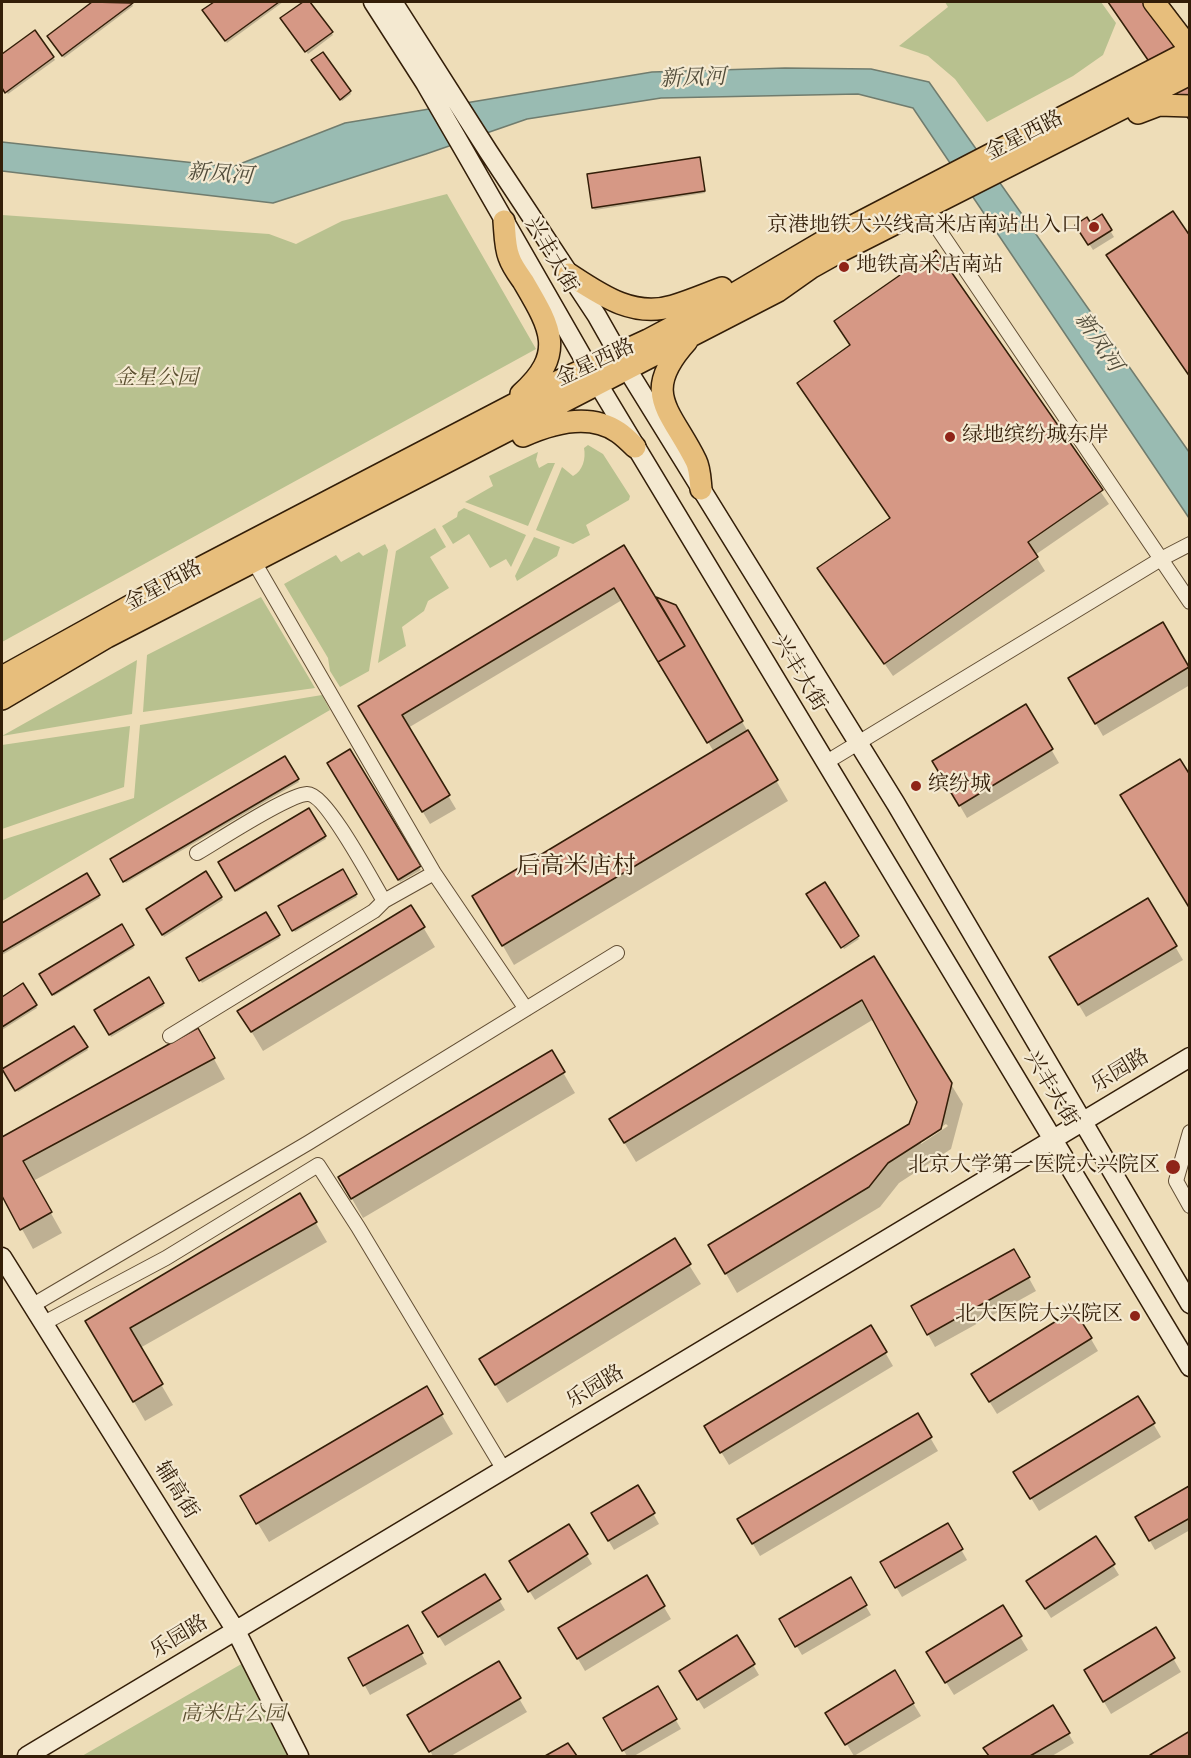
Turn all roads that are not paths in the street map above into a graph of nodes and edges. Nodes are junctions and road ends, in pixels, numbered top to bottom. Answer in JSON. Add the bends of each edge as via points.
{"nodes":[{"id":1,"x":373,"y":2,"type":"edge"},
{"id":2,"x":393,"y":2,"type":"edge"},
{"id":3,"x":1154,"y":2,"type":"edge"},
{"id":4,"x":1190,"y":50,"type":"edge"},
{"id":5,"x":1190,"y":74,"type":"edge"},
{"id":6,"x":433,"y":80,"type":"junction"},
{"id":7,"x":1190,"y":106,"type":"edge"},
{"id":8,"x":1078,"y":131,"type":"junction"},
{"id":9,"x":1005,"y":157,"type":"junction"},
{"id":10,"x":941,"y":189,"type":"junction"},
{"id":11,"x":924,"y":208,"type":"junction"},
{"id":12,"x":504,"y":221,"type":"junction"},
{"id":13,"x":569,"y":274,"type":"junction"},
{"id":14,"x":763,"y":276,"type":"junction"},
{"id":15,"x":691,"y":336,"type":"junction"},
{"id":16,"x":623,"y":361,"type":"junction"},
{"id":17,"x":593,"y":376,"type":"junction"},
{"id":18,"x":505,"y":409,"type":"junction"},
{"id":19,"x":636,"y":447,"type":"junction"},
{"id":20,"x":444,"y":462,"type":"junction"},
{"id":21,"x":701,"y":489,"type":"junction"},
{"id":22,"x":1190,"y":544,"type":"edge"},
{"id":23,"x":1161,"y":559,"type":"junction"},
{"id":24,"x":253,"y":560,"type":"junction"},
{"id":25,"x":1190,"y":602,"type":"edge"},
{"id":26,"x":2,"y":677,"type":"edge"},
{"id":27,"x":2,"y":699,"type":"edge"},
{"id":28,"x":860,"y":744,"type":"junction"},
{"id":29,"x":825,"y":764,"type":"junction"},
{"id":30,"x":197,"y":853,"type":"dead end"},
{"id":31,"x":434,"y":873,"type":"junction"},
{"id":32,"x":384,"y":901,"type":"junction"},
{"id":33,"x":617,"y":953,"type":"dead end"},
{"id":34,"x":526,"y":1009,"type":"junction"},
{"id":35,"x":171,"y":1035,"type":"dead end"},
{"id":36,"x":1190,"y":1057,"type":"edge"},
{"id":37,"x":1083,"y":1122,"type":"junction"},
{"id":38,"x":1190,"y":1132,"type":"edge"},
{"id":39,"x":1053,"y":1139,"type":"junction"},
{"id":40,"x":1190,"y":1206,"type":"edge"},
{"id":41,"x":2,"y":1257,"type":"edge"},
{"id":42,"x":1190,"y":1304,"type":"edge"},
{"id":43,"x":33,"y":1305,"type":"junction"},
{"id":44,"x":44,"y":1323,"type":"junction"},
{"id":45,"x":1190,"y":1366,"type":"edge"},
{"id":46,"x":504,"y":1470,"type":"junction"},
{"id":47,"x":236,"y":1631,"type":"junction"},
{"id":48,"x":27,"y":1756,"type":"edge"},
{"id":49,"x":299,"y":1756,"type":"edge"}],
"edges":[{"from":1,"to":6,"type":"main road","name":"兴丰大街"},
{"from":2,"to":6,"type":"main road","name":"兴丰大街"},
{"from":3,"to":4,"type":"main road"},
{"from":4,"to":9,"type":"main road","name":"金星西路"},
{"from":5,"to":8,"type":"main road","name":"金星西路"},
{"from":6,"to":12,"type":"main road","name":"兴丰大街","via":[[465,152]]},
{"from":6,"to":13,"type":"main road","name":"兴丰大街","via":[[488,151]]},
{"from":7,"to":8,"type":"main road","via":[[1159,105]]},
{"from":8,"to":9,"type":"main road","name":"金星西路"},
{"from":9,"to":10,"type":"main road","name":"金星西路"},
{"from":10,"to":11,"type":"main road","name":"金星西路"},
{"from":10,"to":14,"type":"main road","name":"金星西路","via":[[824,241]]},
{"from":11,"to":15,"type":"main road","name":"金星西路"},
{"from":11,"to":23,"type":"street"},
{"from":12,"to":17,"type":"main road","name":"兴丰大街"},
{"from":12,"to":18,"type":"main road","via":[[508,256],[550,331],[550,353],[542,372]]},
{"from":13,"to":14,"type":"main road","via":[[613,302],[650,310],[672,307]]},
{"from":13,"to":16,"type":"main road","name":"兴丰大街"},
{"from":14,"to":16,"type":"main road","name":"金星西路"},
{"from":15,"to":16,"type":"main road","name":"金星西路"},
{"from":15,"to":21,"type":"main road","via":[[663,375],[662,390],[666,407],[697,463]]},
{"from":16,"to":17,"type":"main road","name":"金星西路"},
{"from":16,"to":21,"type":"main road","name":"兴丰大街"},
{"from":17,"to":18,"type":"main road","name":"金星西路","via":[[557,382]]},
{"from":17,"to":19,"type":"main road","name":"兴丰大街"},
{"from":17,"to":20,"type":"main road","name":"金星西路"},
{"from":18,"to":26,"type":"main road","name":"金星西路","via":[[177,580]]},
{"from":19,"to":20,"type":"main road","via":[[606,426],[566,421],[473,458]]},
{"from":19,"to":29,"type":"main road","name":"兴丰大街"},
{"from":20,"to":24,"type":"main road","name":"金星西路"},
{"from":21,"to":28,"type":"main road","name":"兴丰大街"},
{"from":22,"to":23,"type":"street"},
{"from":23,"to":25,"type":"street"},
{"from":23,"to":28,"type":"street"},
{"from":24,"to":27,"type":"main road","name":"金星西路","via":[[107,637]]},
{"from":24,"to":31,"type":"street"},
{"from":28,"to":29,"type":"street"},
{"from":28,"to":37,"type":"main road","name":"兴丰大街"},
{"from":29,"to":39,"type":"main road","name":"兴丰大街"},
{"from":30,"to":32,"type":"street","via":[[286,801],[307,794],[316,797],[331,813]]},
{"from":31,"to":32,"type":"street"},
{"from":31,"to":34,"type":"street"},
{"from":32,"to":35,"type":"street","via":[[374,911]]},
{"from":33,"to":34,"type":"street"},
{"from":34,"to":43,"type":"street"},
{"from":36,"to":37,"type":"main road","name":"乐园路"},
{"from":37,"to":39,"type":"main road","name":"乐园路"},
{"from":37,"to":42,"type":"main road","name":"兴丰大街"},
{"from":38,"to":40,"type":"street","via":[[1176,1181]]},
{"from":39,"to":45,"type":"main road","name":"兴丰大街"},
{"from":39,"to":46,"type":"main road","name":"乐园路"},
{"from":41,"to":43,"type":"main road","name":"辅高街"},
{"from":43,"to":44,"type":"main road","name":"辅高街"},
{"from":44,"to":46,"type":"street","via":[[166,1258],[318,1165]]},
{"from":44,"to":47,"type":"main road","name":"辅高街"},
{"from":46,"to":47,"type":"main road","name":"乐园路"},
{"from":47,"to":48,"type":"main road","name":"乐园路"},
{"from":47,"to":49,"type":"main road","name":"辅高街"}]}
